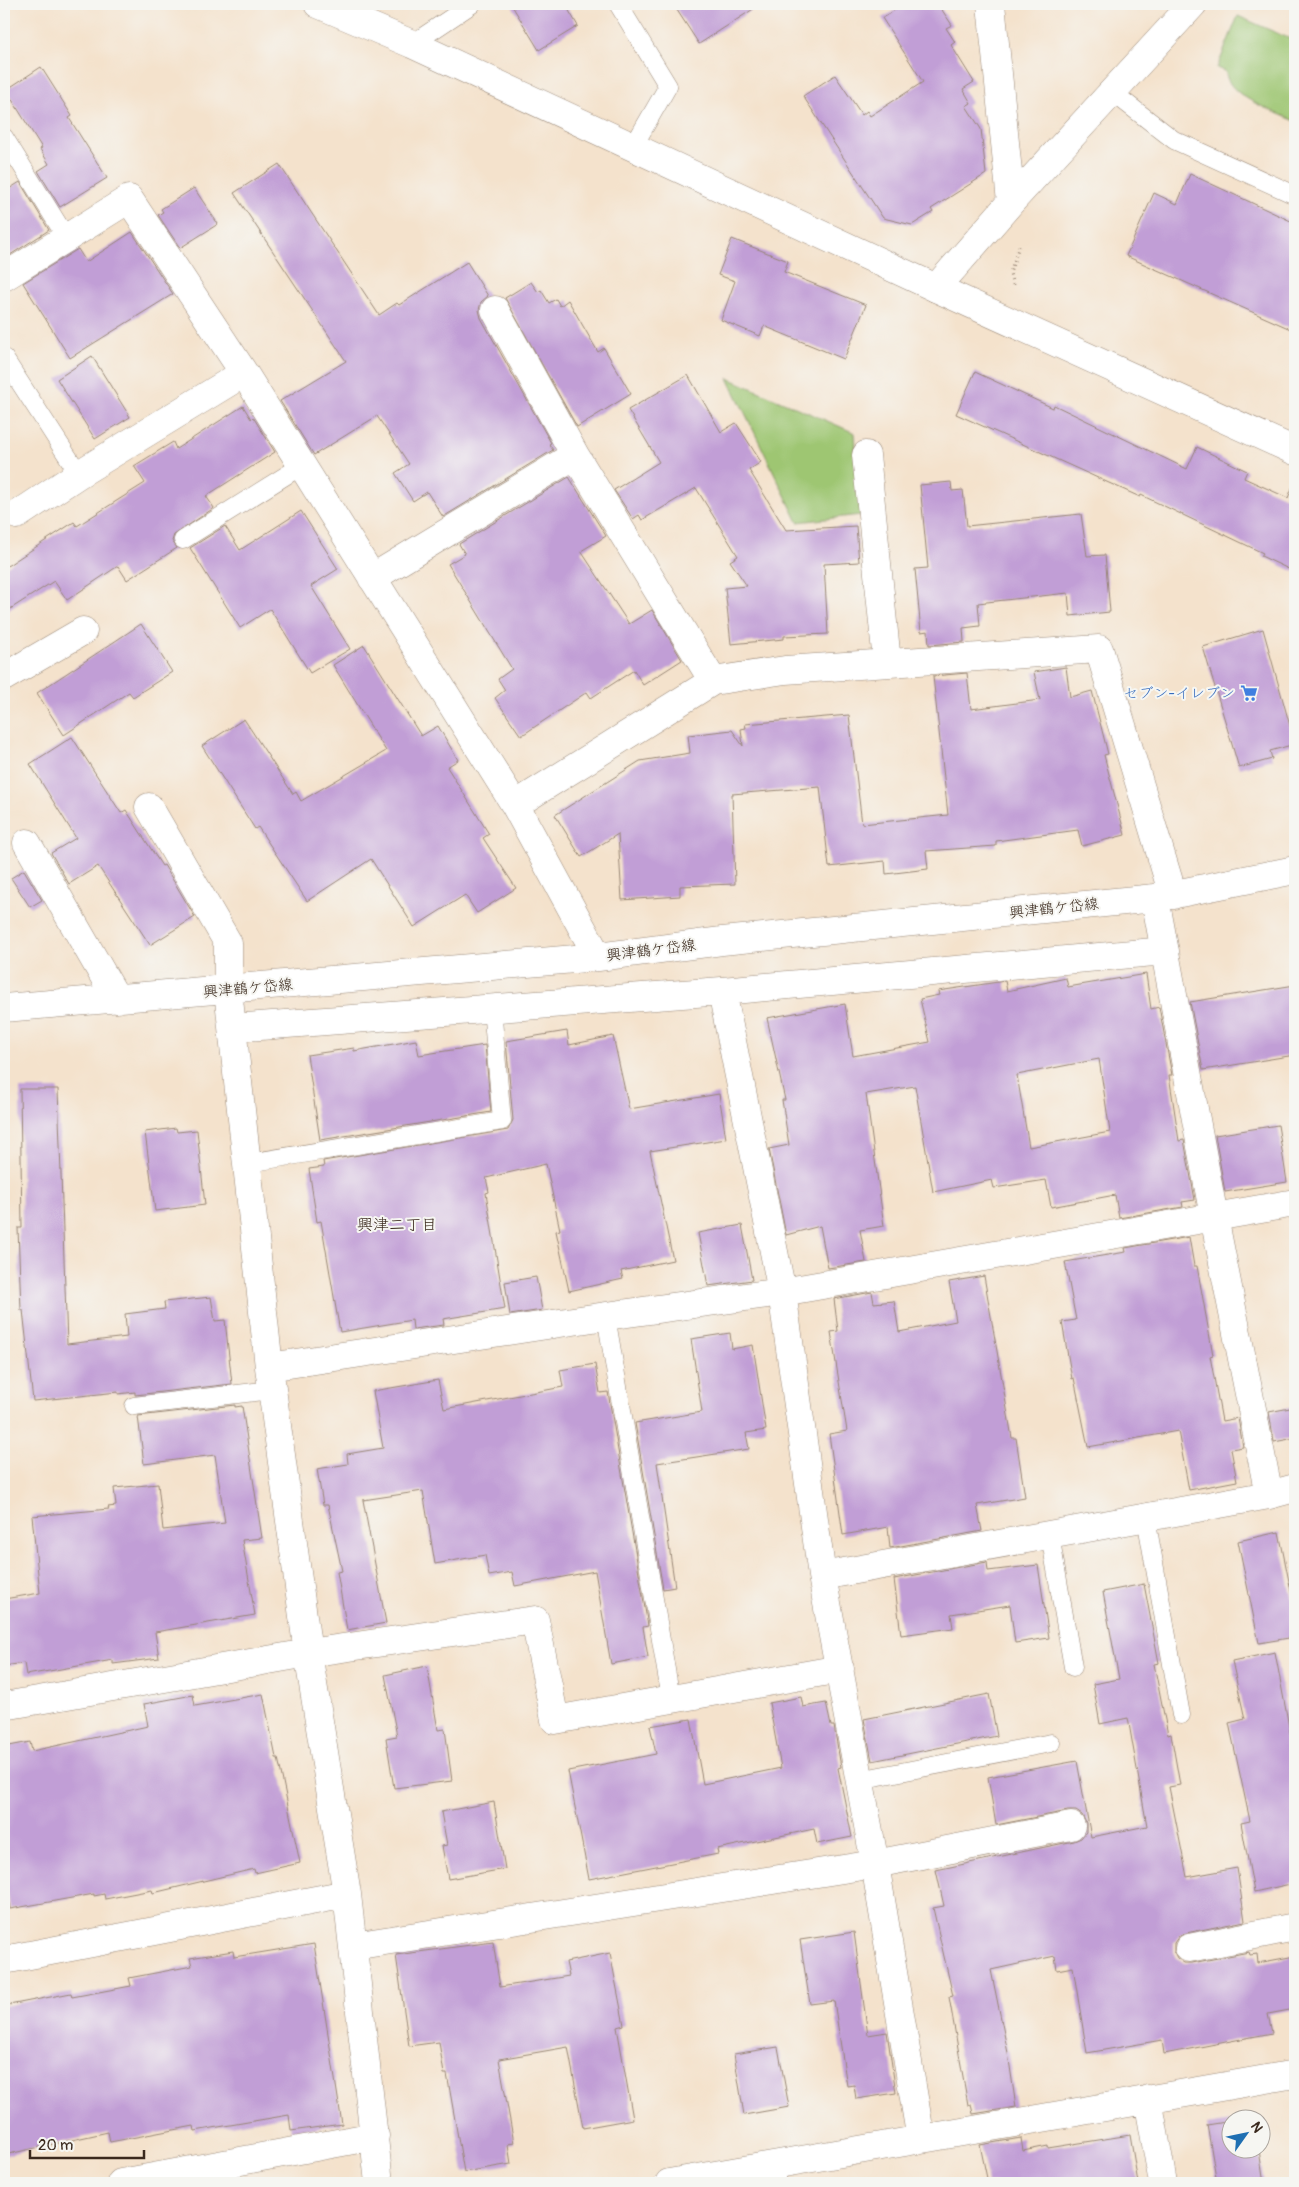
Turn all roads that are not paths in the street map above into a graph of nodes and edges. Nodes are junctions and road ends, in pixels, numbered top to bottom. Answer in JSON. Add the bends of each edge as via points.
{"nodes":[{"id":1,"x":318,"y":4,"type":"edge"},
{"id":2,"x":472,"y":4,"type":"edge"},
{"id":3,"x":618,"y":4,"type":"edge"},
{"id":4,"x":991,"y":4,"type":"edge"},
{"id":5,"x":1193,"y":4,"type":"edge"},
{"id":6,"x":412,"y":44,"type":"junction"},
{"id":7,"x":1112,"y":92,"type":"junction"},
{"id":8,"x":4,"y":137,"type":"edge"},
{"id":9,"x":633,"y":147,"type":"junction"},
{"id":10,"x":1295,"y":195,"type":"edge"},
{"id":11,"x":1011,"y":202,"type":"junction"},
{"id":12,"x":66,"y":237,"type":"junction"},
{"id":13,"x":4,"y":277,"type":"edge"},
{"id":14,"x":936,"y":288,"type":"junction"},
{"id":15,"x":495,"y":310,"type":"dead end"},
{"id":16,"x":4,"y":358,"type":"edge"},
{"id":17,"x":244,"y":373,"type":"junction"},
{"id":18,"x":1295,"y":451,"type":"edge"},
{"id":19,"x":866,"y":455,"type":"dead end"},
{"id":20,"x":575,"y":456,"type":"junction"},
{"id":21,"x":301,"y":466,"type":"junction"},
{"id":22,"x":79,"y":474,"type":"junction"},
{"id":23,"x":18,"y":515,"type":"dead end"},
{"id":24,"x":183,"y":540,"type":"dead end"},
{"id":25,"x":372,"y":578,"type":"junction"},
{"id":26,"x":83,"y":631,"type":"dead end"},
{"id":27,"x":887,"y":662,"type":"junction"},
{"id":28,"x":4,"y":676,"type":"edge"},
{"id":29,"x":713,"y":681,"type":"junction"},
{"id":30,"x":515,"y":805,"type":"junction"},
{"id":31,"x":149,"y":807,"type":"dead end"},
{"id":32,"x":27,"y":843,"type":"dead end"},
{"id":33,"x":1295,"y":870,"type":"edge"},
{"id":34,"x":1164,"y":897,"type":"junction"},
{"id":35,"x":1165,"y":951,"type":"junction"},
{"id":36,"x":598,"y":957,"type":"junction"},
{"id":37,"x":228,"y":990,"type":"junction"},
{"id":38,"x":722,"y":991,"type":"junction"},
{"id":39,"x":117,"y":999,"type":"junction"},
{"id":40,"x":4,"y":1008,"type":"edge"},
{"id":41,"x":492,"y":1008,"type":"junction"},
{"id":42,"x":233,"y":1028,"type":"junction"},
{"id":43,"x":248,"y":1163,"type":"junction"},
{"id":44,"x":1295,"y":1203,"type":"edge"},
{"id":45,"x":1214,"y":1217,"type":"junction"},
{"id":46,"x":782,"y":1292,"type":"junction"},
{"id":47,"x":606,"y":1316,"type":"junction"},
{"id":48,"x":270,"y":1379,"type":"junction"},
{"id":49,"x":134,"y":1406,"type":"dead end"},
{"id":50,"x":1288,"y":1494,"type":"edge"},
{"id":51,"x":1146,"y":1518,"type":"junction"},
{"id":52,"x":1050,"y":1535,"type":"junction"},
{"id":53,"x":822,"y":1576,"type":"junction"},
{"id":54,"x":308,"y":1653,"type":"junction"},
{"id":55,"x":1073,"y":1667,"type":"dead end"},
{"id":56,"x":840,"y":1669,"type":"junction"},
{"id":57,"x":671,"y":1699,"type":"junction"},
{"id":58,"x":4,"y":1706,"type":"edge"},
{"id":59,"x":1181,"y":1714,"type":"dead end"},
{"id":60,"x":1051,"y":1743,"type":"dead end"},
{"id":61,"x":860,"y":1780,"type":"junction"},
{"id":62,"x":1071,"y":1826,"type":"dead end"},
{"id":63,"x":875,"y":1864,"type":"junction"},
{"id":64,"x":347,"y":1894,"type":"junction"},
{"id":65,"x":1295,"y":1927,"type":"edge"},
{"id":66,"x":353,"y":1946,"type":"junction"},
{"id":67,"x":1189,"y":1948,"type":"dead end"},
{"id":68,"x":4,"y":1960,"type":"edge"},
{"id":69,"x":1295,"y":2074,"type":"edge"},
{"id":70,"x":1148,"y":2099,"type":"junction"},
{"id":71,"x":375,"y":2136,"type":"junction"},
{"id":72,"x":922,"y":2140,"type":"junction"},
{"id":73,"x":775,"y":2174,"type":"edge"},
{"id":74,"x":121,"y":2183,"type":"edge"},
{"id":75,"x":379,"y":2183,"type":"edge"},
{"id":76,"x":670,"y":2183,"type":"edge"},
{"id":77,"x":1163,"y":2183,"type":"edge"}],
"edges":[{"from":1,"to":6,"type":"street"},
{"from":2,"to":6,"type":"lane"},
{"from":3,"to":9,"type":"lane","via":[[668,86]]},
{"from":4,"to":11,"type":"street"},
{"from":5,"to":7,"type":"street"},
{"from":6,"to":9,"type":"street"},
{"from":7,"to":10,"type":"lane","via":[[1174,140]]},
{"from":7,"to":11,"type":"street"},
{"from":8,"to":12,"type":"lane"},
{"from":9,"to":14,"type":"street"},
{"from":11,"to":14,"type":"street"},
{"from":12,"to":13,"type":"street"},
{"from":12,"to":17,"type":"street","via":[[129,199]]},
{"from":14,"to":18,"type":"street"},
{"from":15,"to":20,"type":"street"},
{"from":16,"to":22,"type":"lane"},
{"from":17,"to":21,"type":"street"},
{"from":17,"to":22,"type":"street"},
{"from":19,"to":27,"type":"street"},
{"from":20,"to":25,"type":"street"},
{"from":20,"to":29,"type":"street"},
{"from":21,"to":24,"type":"lane"},
{"from":21,"to":25,"type":"street"},
{"from":22,"to":23,"type":"street"},
{"from":25,"to":30,"type":"street"},
{"from":26,"to":28,"type":"street"},
{"from":27,"to":29,"type":"street","via":[[785,670]]},
{"from":27,"to":34,"type":"street","via":[[1099,649]]},
{"from":29,"to":30,"type":"street"},
{"from":30,"to":36,"type":"street"},
{"from":31,"to":37,"type":"street","via":[[228,943]]},
{"from":32,"to":39,"type":"street"},
{"from":33,"to":34,"type":"street","name":"興津鶴ケ岱線"},
{"from":34,"to":35,"type":"street"},
{"from":34,"to":36,"type":"street","name":"興津鶴ケ岱線","via":[[722,941]]},
{"from":35,"to":38,"type":"street"},
{"from":35,"to":45,"type":"street"},
{"from":36,"to":37,"type":"street","name":"興津鶴ケ岱線"},
{"from":37,"to":39,"type":"street","name":"興津鶴ケ岱線"},
{"from":37,"to":42,"type":"street"},
{"from":38,"to":41,"type":"street"},
{"from":38,"to":46,"type":"street"},
{"from":39,"to":40,"type":"street","name":"興津鶴ケ岱線"},
{"from":41,"to":42,"type":"street"},
{"from":41,"to":43,"type":"lane","via":[[502,1121]]},
{"from":42,"to":43,"type":"street"},
{"from":43,"to":48,"type":"street"},
{"from":44,"to":45,"type":"street"},
{"from":45,"to":46,"type":"street"},
{"from":45,"to":50,"type":"street"},
{"from":46,"to":47,"type":"street"},
{"from":46,"to":53,"type":"street"},
{"from":47,"to":48,"type":"street"},
{"from":47,"to":57,"type":"lane"},
{"from":48,"to":49,"type":"lane"},
{"from":48,"to":54,"type":"street"},
{"from":50,"to":51,"type":"street"},
{"from":51,"to":52,"type":"street"},
{"from":51,"to":59,"type":"lane"},
{"from":52,"to":53,"type":"street"},
{"from":52,"to":55,"type":"lane"},
{"from":53,"to":56,"type":"street"},
{"from":54,"to":57,"type":"street","via":[[535,1620],[555,1720]]},
{"from":54,"to":58,"type":"street"},
{"from":54,"to":64,"type":"street"},
{"from":56,"to":57,"type":"street"},
{"from":56,"to":61,"type":"street"},
{"from":60,"to":61,"type":"lane"},
{"from":61,"to":63,"type":"street"},
{"from":62,"to":63,"type":"street"},
{"from":63,"to":66,"type":"street"},
{"from":63,"to":72,"type":"street"},
{"from":64,"to":66,"type":"street"},
{"from":64,"to":68,"type":"street"},
{"from":65,"to":67,"type":"street"},
{"from":66,"to":71,"type":"street"},
{"from":69,"to":70,"type":"street"},
{"from":70,"to":72,"type":"street"},
{"from":70,"to":77,"type":"street"},
{"from":71,"to":74,"type":"street"},
{"from":71,"to":75,"type":"street"},
{"from":72,"to":73,"type":"street"},
{"from":73,"to":76,"type":"street"}]}
